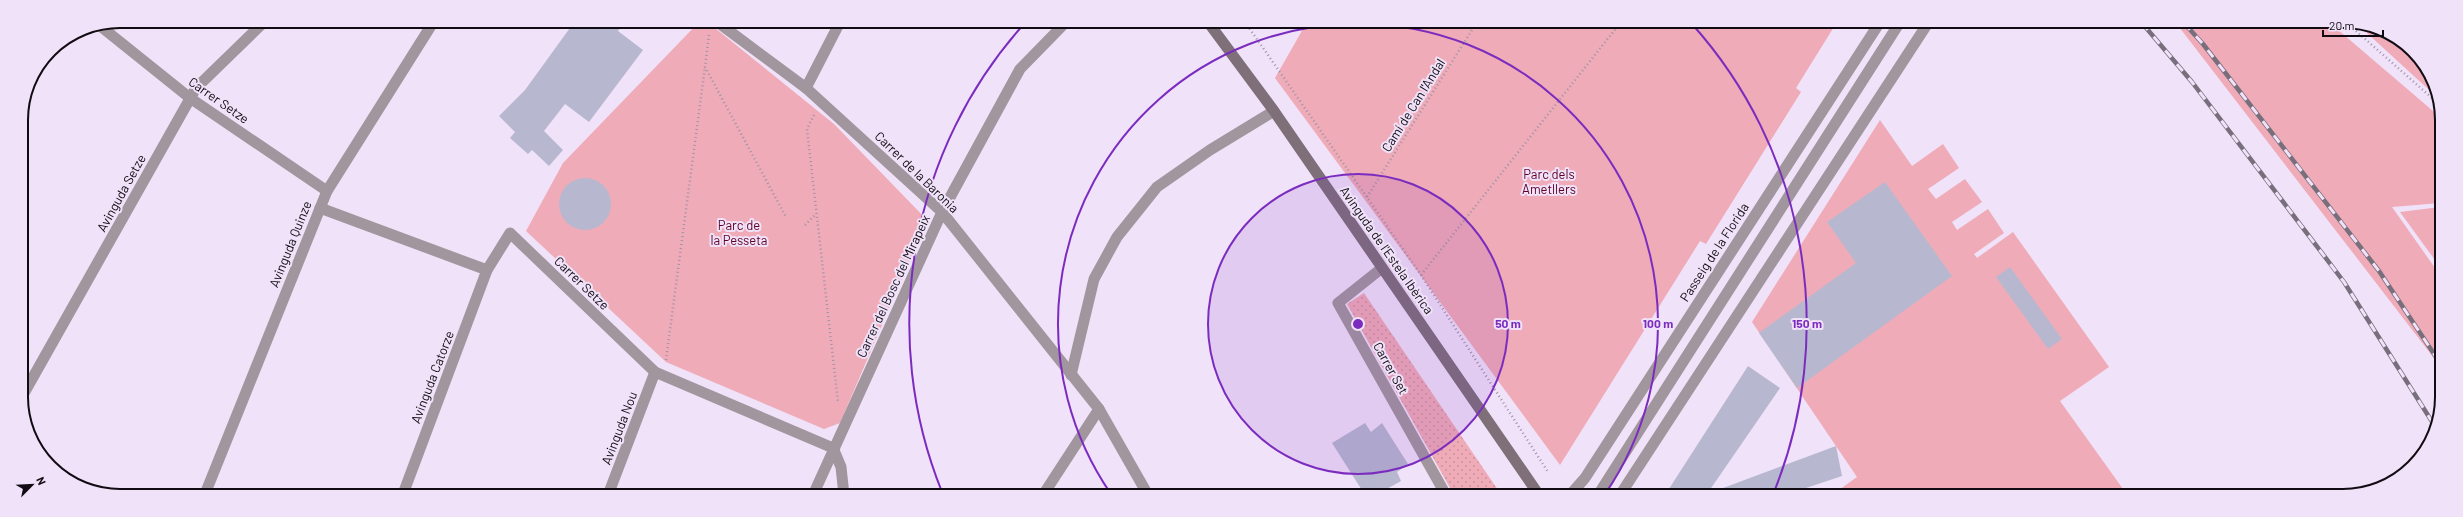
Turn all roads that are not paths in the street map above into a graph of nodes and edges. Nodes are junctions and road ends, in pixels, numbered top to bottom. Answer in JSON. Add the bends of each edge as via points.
{"nodes":[{"id":1,"x":258,"y":28,"type":"edge"},
{"id":2,"x":430,"y":28,"type":"edge"},
{"id":3,"x":724,"y":28,"type":"edge"},
{"id":4,"x":837,"y":28,"type":"edge"},
{"id":5,"x":1060,"y":28,"type":"edge"},
{"id":6,"x":1212,"y":28,"type":"edge"},
{"id":7,"x":1876,"y":28,"type":"edge"},
{"id":8,"x":1896,"y":28,"type":"edge"},
{"id":9,"x":1924,"y":28,"type":"edge"},
{"id":10,"x":105,"y":30,"type":"edge"},
{"id":11,"x":806,"y":88,"type":"junction"},
{"id":12,"x":190,"y":98,"type":"junction"},
{"id":13,"x":1274,"y":112,"type":"junction"},
{"id":14,"x":327,"y":191,"type":"junction"},
{"id":15,"x":320,"y":208,"type":"junction"},
{"id":16,"x":942,"y":212,"type":"junction"},
{"id":17,"x":1382,"y":268,"type":"junction"},
{"id":18,"x":487,"y":270,"type":"junction"},
{"id":19,"x":655,"y":372,"type":"junction"},
{"id":20,"x":1071,"y":375,"type":"junction"},
{"id":21,"x":28,"y":386,"type":"edge"},
{"id":22,"x":1099,"y":409,"type":"junction"},
{"id":23,"x":833,"y":448,"type":"junction"},
{"id":24,"x":207,"y":489,"type":"edge"},
{"id":25,"x":405,"y":489,"type":"edge"},
{"id":26,"x":610,"y":489,"type":"edge"},
{"id":27,"x":816,"y":489,"type":"edge"},
{"id":28,"x":844,"y":489,"type":"edge"},
{"id":29,"x":1047,"y":489,"type":"edge"},
{"id":30,"x":1145,"y":489,"type":"edge"},
{"id":31,"x":1443,"y":489,"type":"edge"},
{"id":32,"x":1536,"y":489,"type":"edge"},
{"id":33,"x":1575,"y":489,"type":"edge"},
{"id":34,"x":1602,"y":489,"type":"edge"},
{"id":35,"x":1624,"y":489,"type":"edge"}],
"edges":[{"from":1,"to":12,"type":"street","name":"Avinguda Setze","via":[[196,88]]},
{"from":2,"to":14,"type":"street","name":"Avinguda Quinze"},
{"from":3,"to":11,"type":"street","name":"Carrer de la Baronia"},
{"from":4,"to":11,"type":"street"},
{"from":5,"to":16,"type":"street","name":"Carrer del Bosc del Mirapeix","via":[[1020,69]]},
{"from":6,"to":13,"type":"main road","name":"Avinguda de l'Estela Ibèrica"},
{"from":7,"to":33,"type":"street","name":"Passeig de la Florida","via":[[1585,478]]},
{"from":8,"to":34,"type":"street"},
{"from":9,"to":35,"type":"street"},
{"from":10,"to":12,"type":"street","name":"Carrer Setze"},
{"from":11,"to":16,"type":"street","name":"Carrer de la Baronia"},
{"from":12,"to":14,"type":"street","name":"Carrer Setze"},
{"from":12,"to":21,"type":"street","name":"Avinguda Setze"},
{"from":13,"to":17,"type":"main road","name":"Avinguda de l'Estela Ibèrica"},
{"from":13,"to":20,"type":"street","via":[[1210,150],[1157,187],[1117,237],[1094,279]]},
{"from":14,"to":15,"type":"street","name":"Avinguda Quinze"},
{"from":15,"to":18,"type":"street"},
{"from":15,"to":24,"type":"street","name":"Avinguda Quinze"},
{"from":16,"to":20,"type":"street","name":"Carrer de la Baronia"},
{"from":16,"to":23,"type":"street","name":"Carrer del Bosc del Mirapeix"},
{"from":17,"to":31,"type":"street","name":"Carrer Set","via":[[1338,303]]},
{"from":17,"to":32,"type":"main road","name":"Avinguda de l'Estela Ibèrica"},
{"from":18,"to":19,"type":"street","name":"Carrer Setze","via":[[510,233]]},
{"from":18,"to":25,"type":"street","name":"Avinguda Catorze"},
{"from":19,"to":23,"type":"street","name":"Carrer Setze"},
{"from":19,"to":26,"type":"street","name":"Avinguda Nou"},
{"from":20,"to":22,"type":"street","name":"Carrer de la Baronia"},
{"from":22,"to":29,"type":"street"},
{"from":22,"to":30,"type":"street","name":"Carrer de la Baronia"},
{"from":23,"to":27,"type":"street","name":"Carrer del Bosc del Mirapeix"},
{"from":23,"to":28,"type":"street","via":[[842,467]]}]}
